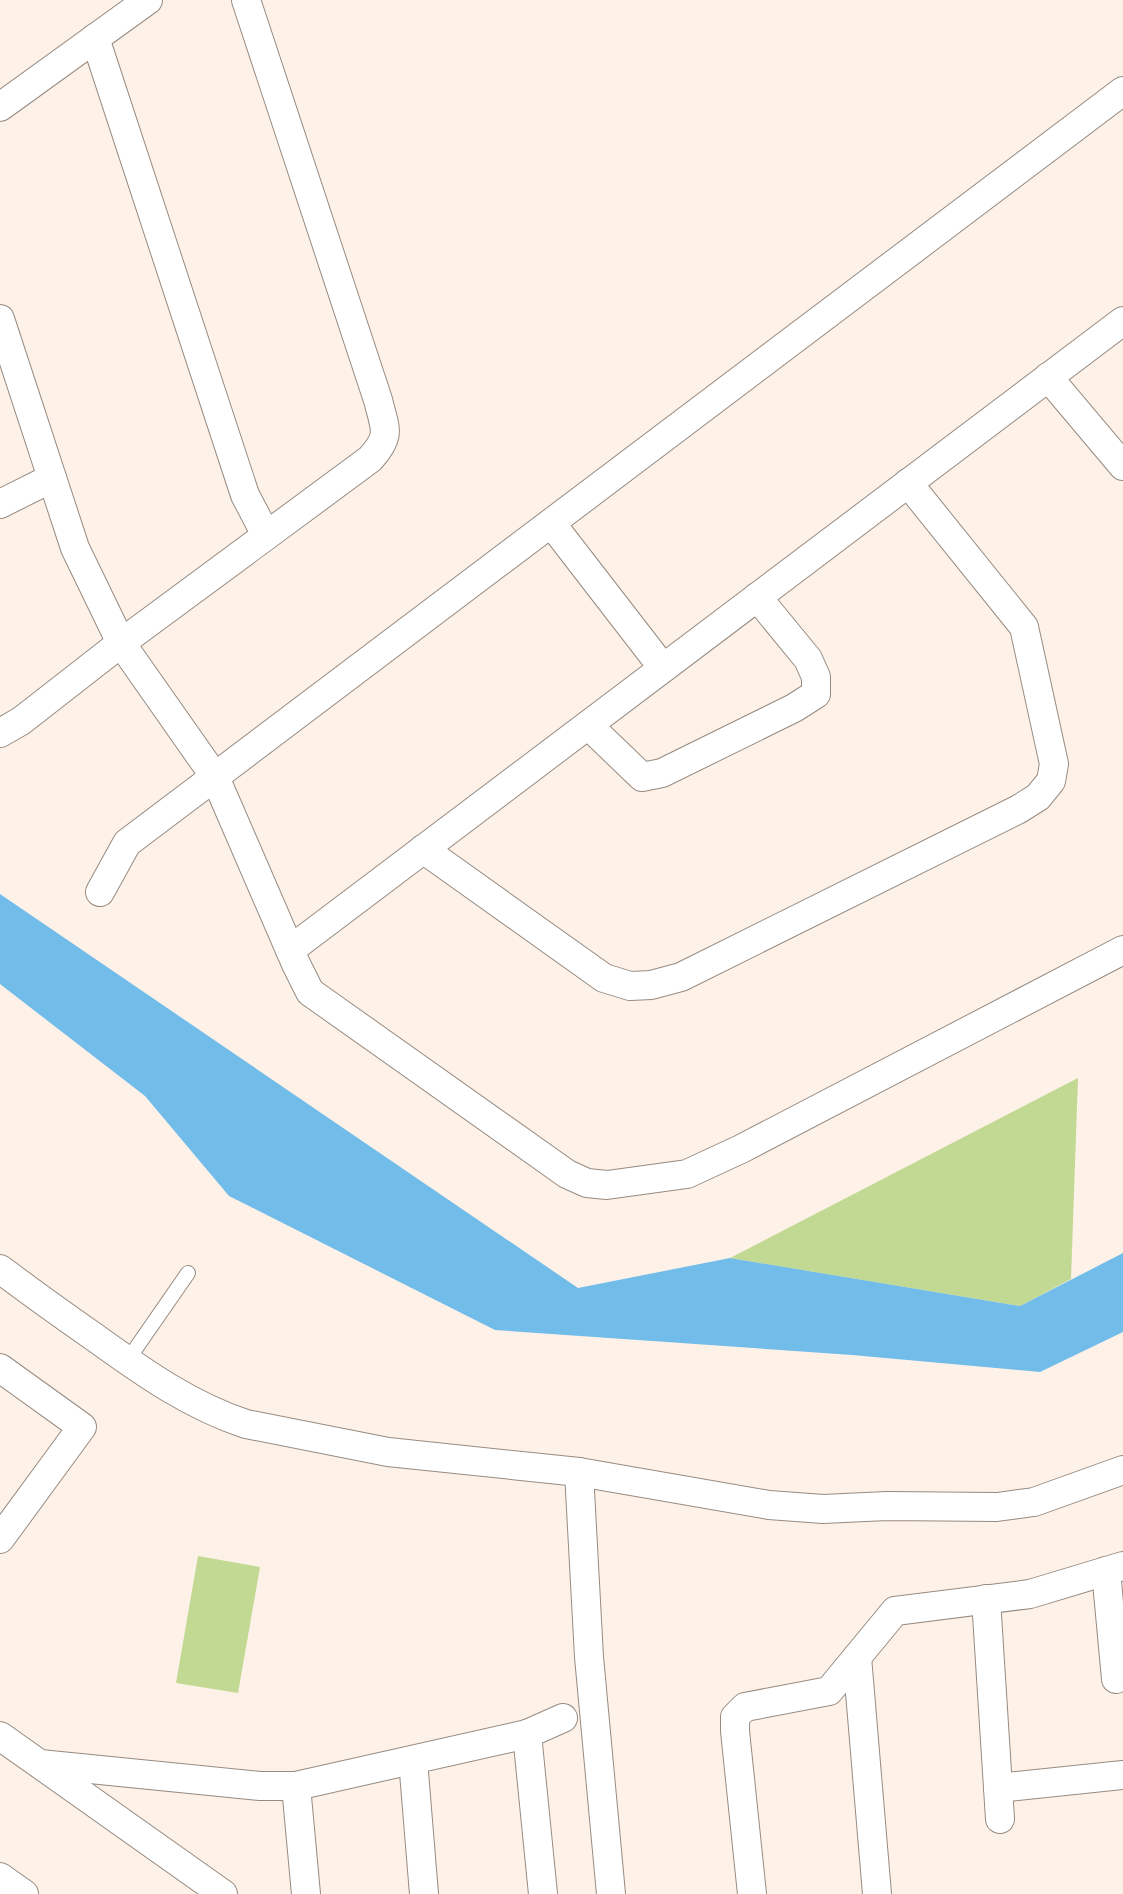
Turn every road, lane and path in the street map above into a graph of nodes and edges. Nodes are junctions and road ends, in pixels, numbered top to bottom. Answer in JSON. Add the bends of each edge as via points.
{"nodes":[{"id":1,"x":148,"y":0,"type":"edge"},
{"id":2,"x":246,"y":0,"type":"edge"},
{"id":3,"x":95,"y":38,"type":"junction"},
{"id":4,"x":1123,"y":91,"type":"edge"},
{"id":5,"x":0,"y":107,"type":"edge"},
{"id":6,"x":1123,"y":321,"type":"edge"},
{"id":7,"x":2,"y":332,"type":"edge"},
{"id":8,"x":1048,"y":377,"type":"junction"},
{"id":9,"x":1123,"y":466,"type":"edge"},
{"id":10,"x":52,"y":478,"type":"junction"},
{"id":11,"x":908,"y":483,"type":"junction"},
{"id":12,"x":0,"y":504,"type":"edge"},
{"id":13,"x":551,"y":523,"type":"junction"},
{"id":14,"x":266,"y":535,"type":"junction"},
{"id":15,"x":757,"y":597,"type":"junction"},
{"id":16,"x":122,"y":642,"type":"junction"},
{"id":17,"x":663,"y":668,"type":"junction"},
{"id":18,"x":588,"y":725,"type":"junction"},
{"id":19,"x":0,"y":733,"type":"edge"},
{"id":20,"x":215,"y":777,"type":"junction"},
{"id":21,"x":423,"y":849,"type":"junction"},
{"id":22,"x":100,"y":892,"type":"dead end"},
{"id":23,"x":290,"y":950,"type":"junction"},
{"id":24,"x":1123,"y":950,"type":"edge"},
{"id":25,"x":0,"y":1270,"type":"edge"},
{"id":26,"x":188,"y":1273,"type":"dead end"},
{"id":27,"x":127,"y":1361,"type":"junction"},
{"id":28,"x":0,"y":1368,"type":"edge"},
{"id":29,"x":1123,"y":1470,"type":"edge"},
{"id":30,"x":579,"y":1472,"type":"junction"},
{"id":31,"x":0,"y":1539,"type":"edge"},
{"id":32,"x":1115,"y":1569,"type":"edge"},
{"id":33,"x":986,"y":1599,"type":"junction"},
{"id":34,"x":1118,"y":1648,"type":"edge"},
{"id":35,"x":857,"y":1657,"type":"junction"},
{"id":36,"x":1116,"y":1679,"type":"dead end"},
{"id":37,"x":563,"y":1718,"type":"dead end"},
{"id":38,"x":526,"y":1734,"type":"junction"},
{"id":39,"x":0,"y":1736,"type":"edge"},
{"id":40,"x":413,"y":1760,"type":"junction"},
{"id":41,"x":40,"y":1764,"type":"junction"},
{"id":42,"x":1123,"y":1775,"type":"edge"},
{"id":43,"x":296,"y":1786,"type":"junction"},
{"id":44,"x":998,"y":1788,"type":"junction"},
{"id":45,"x":1000,"y":1819,"type":"dead end"},
{"id":46,"x":0,"y":1877,"type":"edge"},
{"id":47,"x":24,"y":1894,"type":"edge"},
{"id":48,"x":223,"y":1894,"type":"edge"},
{"id":49,"x":306,"y":1894,"type":"edge"},
{"id":50,"x":424,"y":1894,"type":"edge"},
{"id":51,"x":543,"y":1894,"type":"edge"},
{"id":52,"x":611,"y":1894,"type":"edge"},
{"id":53,"x":752,"y":1894,"type":"edge"},
{"id":54,"x":877,"y":1894,"type":"edge"}],
"edges":[{"from":1,"to":3,"type":"street"},
{"from":2,"to":14,"type":"street","via":[[386,431],[381,446],[370,458]]},
{"from":3,"to":5,"type":"street"},
{"from":3,"to":14,"type":"street","via":[[246,495]]},
{"from":4,"to":13,"type":"street"},
{"from":6,"to":8,"type":"street"},
{"from":7,"to":10,"type":"street"},
{"from":8,"to":9,"type":"street"},
{"from":8,"to":11,"type":"street"},
{"from":10,"to":12,"type":"street"},
{"from":10,"to":16,"type":"street","via":[[75,548]]},
{"from":11,"to":15,"type":"street"},
{"from":11,"to":21,"type":"street","via":[[1024,627],[1054,764],[1051,781],[1038,797],[1019,810],[681,977],[651,985],[630,986],[604,978]]},
{"from":13,"to":17,"type":"street"},
{"from":13,"to":20,"type":"street"},
{"from":14,"to":16,"type":"street"},
{"from":15,"to":17,"type":"street"},
{"from":15,"to":18,"type":"street","via":[[808,659],[816,677],[816,694],[662,773],[642,777]]},
{"from":16,"to":19,"type":"street","via":[[22,721]]},
{"from":16,"to":20,"type":"street"},
{"from":17,"to":18,"type":"street"},
{"from":18,"to":21,"type":"street"},
{"from":20,"to":22,"type":"street","via":[[127,843]]},
{"from":20,"to":23,"type":"street"},
{"from":21,"to":23,"type":"street"},
{"from":23,"to":24,"type":"street","via":[[310,992],[567,1174],[587,1184],[607,1185],[687,1174]]},
{"from":25,"to":27,"type":"street"},
{"from":26,"to":27,"type":"lane"},
{"from":27,"to":30,"type":"street","via":[[191,1402],[246,1424],[388,1452]]},
{"from":28,"to":31,"type":"street","via":[[82,1427]]},
{"from":29,"to":30,"type":"street","via":[[1034,1502],[996,1507],[823,1509],[769,1505]]},
{"from":30,"to":52,"type":"street","via":[[589,1657]]},
{"from":32,"to":33,"type":"street","via":[[1030,1594]]},
{"from":32,"to":34,"type":"street"},
{"from":33,"to":35,"type":"street","via":[[895,1611]]},
{"from":33,"to":44,"type":"street"},
{"from":34,"to":36,"type":"street"},
{"from":35,"to":53,"type":"street","via":[[829,1691],[745,1707],[736,1717]]},
{"from":35,"to":54,"type":"street"},
{"from":37,"to":38,"type":"street"},
{"from":38,"to":40,"type":"street"},
{"from":38,"to":51,"type":"street"},
{"from":39,"to":41,"type":"street"},
{"from":40,"to":43,"type":"street"},
{"from":40,"to":50,"type":"street"},
{"from":41,"to":43,"type":"street","via":[[260,1786]]},
{"from":41,"to":48,"type":"street"},
{"from":42,"to":44,"type":"street"},
{"from":43,"to":49,"type":"street"},
{"from":44,"to":45,"type":"street"},
{"from":46,"to":47,"type":"street"}]}
